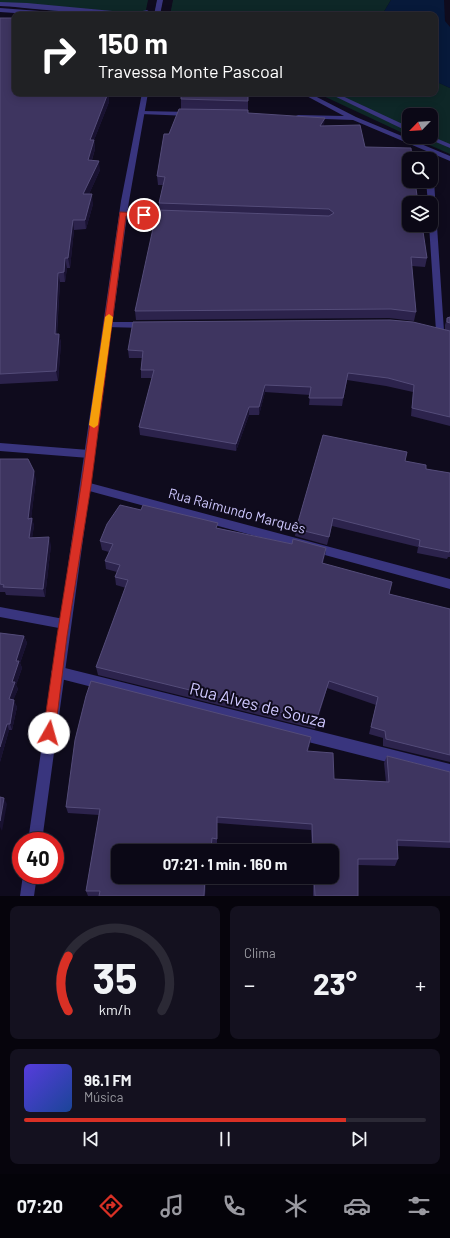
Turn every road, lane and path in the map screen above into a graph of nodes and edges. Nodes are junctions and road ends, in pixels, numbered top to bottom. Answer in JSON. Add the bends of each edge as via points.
{"nodes":[{"id":1,"x":160,"y":0,"type":"edge"},
{"id":2,"x":0,"y":4,"type":"edge"},
{"id":3,"x":0,"y":10,"type":"edge"},
{"id":4,"x":26,"y":12,"type":"edge"},
{"id":5,"x":102,"y":12,"type":"edge"},
{"id":6,"x":158,"y":12,"type":"edge"},
{"id":7,"x":145,"y":96,"type":"edge"},
{"id":8,"x":310,"y":96,"type":"edge"},
{"id":9,"x":336,"y":96,"type":"edge"},
{"id":10,"x":142,"y":113,"type":"junction"},
{"id":11,"x":201,"y":114,"type":"edge"},
{"id":12,"x":287,"y":116,"type":"edge"},
{"id":13,"x":354,"y":118,"type":"junction"},
{"id":14,"x":402,"y":127,"type":"edge"},
{"id":15,"x":438,"y":141,"type":"edge"},
{"id":16,"x":450,"y":146,"type":"edge"},
{"id":17,"x":429,"y":151,"type":"joint"},
{"id":18,"x":450,"y":159,"type":"edge"},
{"id":19,"x":430,"y":188,"type":"edge"},
{"id":20,"x":123,"y":214,"type":"junction"},
{"id":21,"x":175,"y":216,"type":"edge"},
{"id":22,"x":158,"y":324,"type":"edge"},
{"id":23,"x":108,"y":325,"type":"junction"},
{"id":24,"x":450,"y":335,"type":"edge"},
{"id":25,"x":0,"y":447,"type":"edge"},
{"id":26,"x":89,"y":454,"type":"junction"},
{"id":27,"x":86,"y":486,"type":"junction"},
{"id":28,"x":450,"y":584,"type":"edge"},
{"id":29,"x":0,"y":612,"type":"edge"},
{"id":30,"x":64,"y":624,"type":"junction"},
{"id":31,"x":57,"y":672,"type":"junction"},
{"id":32,"x":450,"y":771,"type":"edge"},
{"id":33,"x":36,"y":832,"type":"edge"},
{"id":34,"x":29,"y":884,"type":"edge"},
{"id":35,"x":27,"y":896,"type":"edge"}],
"edges":[{"from":1,"to":6,"type":"street"},
{"from":2,"to":5,"type":"street"},
{"from":3,"to":4,"type":"street"},
{"from":7,"to":10,"type":"street"},
{"from":8,"to":13,"type":"street"},
{"from":9,"to":14,"type":"street"},
{"from":10,"to":11,"type":"street"},
{"from":10,"to":20,"type":"street"},
{"from":12,"to":13,"type":"street"},
{"from":13,"to":17,"type":"street"},
{"from":15,"to":16,"type":"street"},
{"from":17,"to":18,"type":"street"},
{"from":19,"to":24,"type":"street","via":[[436,330]]},
{"from":20,"to":21,"type":"street"},
{"from":20,"to":23,"type":"street"},
{"from":22,"to":23,"type":"street"},
{"from":23,"to":26,"type":"street"},
{"from":25,"to":26,"type":"street"},
{"from":26,"to":27,"type":"street"},
{"from":27,"to":28,"type":"street","name":"Rua Raimundo Marquês"},
{"from":27,"to":30,"type":"street"},
{"from":29,"to":30,"type":"street"},
{"from":30,"to":31,"type":"street"},
{"from":31,"to":32,"type":"street","name":"Rua Alves de Souza"},
{"from":31,"to":33,"type":"street"},
{"from":34,"to":35,"type":"street"}]}
